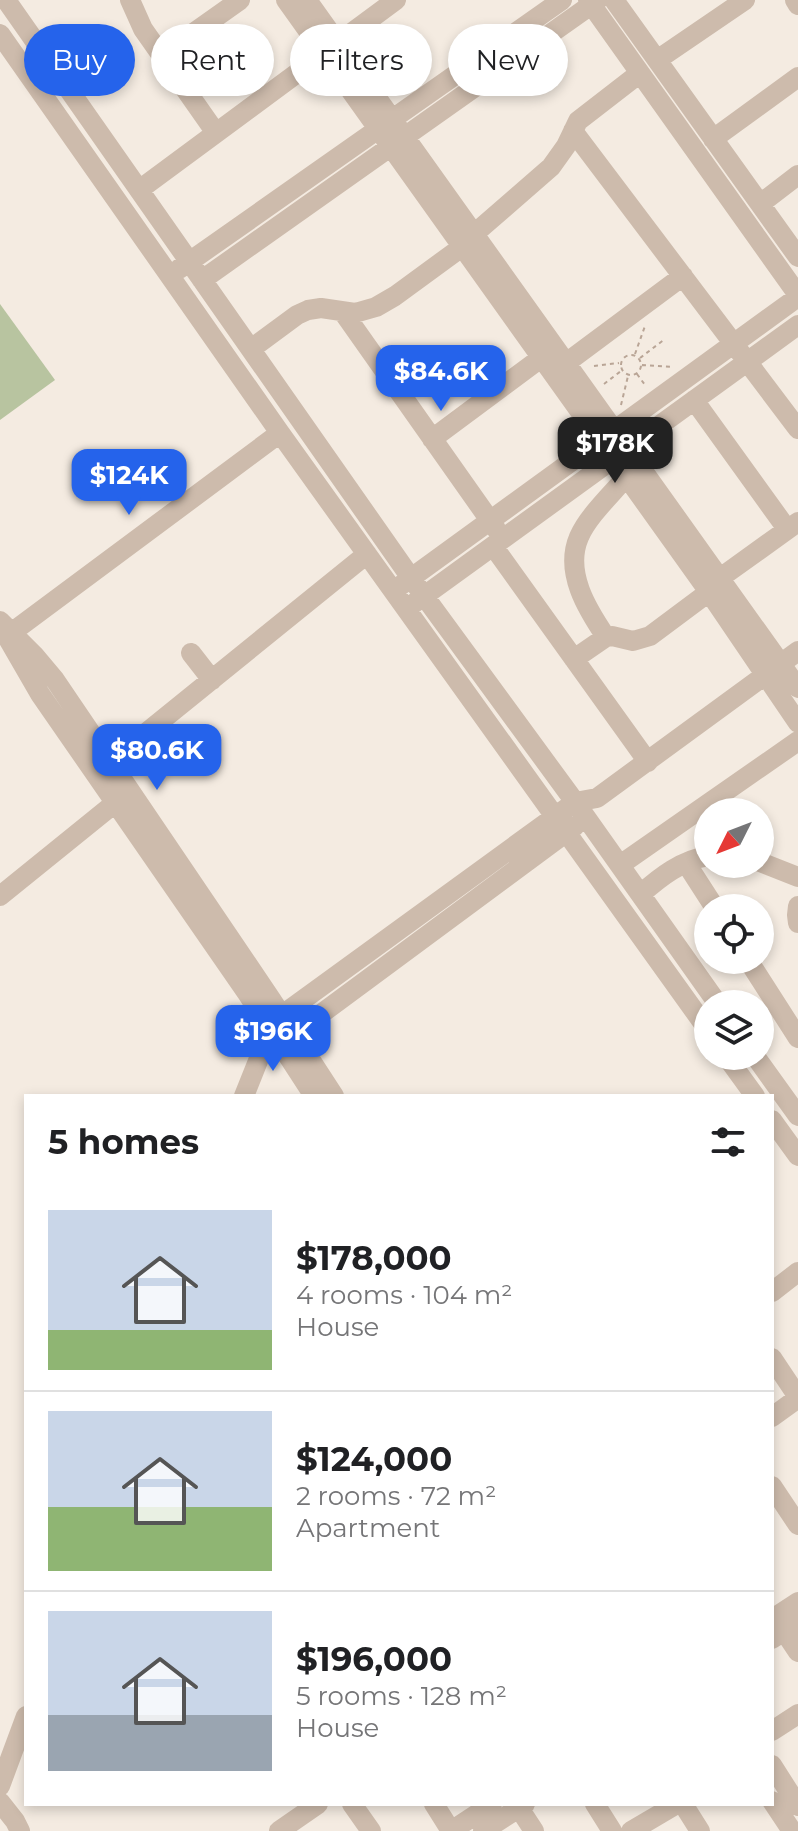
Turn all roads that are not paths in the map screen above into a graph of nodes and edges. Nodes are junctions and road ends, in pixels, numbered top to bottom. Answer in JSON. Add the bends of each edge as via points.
{"nodes":[{"id":1,"x":6,"y":0,"type":"edge"},
{"id":2,"x":130,"y":0,"type":"edge"},
{"id":3,"x":240,"y":0,"type":"edge"},
{"id":4,"x":286,"y":0,"type":"edge"},
{"id":5,"x":307,"y":0,"type":"edge"},
{"id":6,"x":396,"y":0,"type":"edge"},
{"id":7,"x":562,"y":0,"type":"edge"},
{"id":8,"x":614,"y":0,"type":"edge"},
{"id":9,"x":745,"y":0,"type":"edge"},
{"id":10,"x":593,"y":2,"type":"edge"},
{"id":11,"x":206,"y":24,"type":"edge"},
{"id":12,"x":308,"y":24,"type":"edge"},
{"id":13,"x":319,"y":24,"type":"edge"},
{"id":14,"x":364,"y":24,"type":"edge"},
{"id":15,"x":0,"y":34,"type":"edge"},
{"id":16,"x":151,"y":41,"type":"edge"},
{"id":17,"x":657,"y":60,"type":"junction"},
{"id":18,"x":640,"y":73,"type":"junction"},
{"id":19,"x":798,"y":77,"type":"edge"},
{"id":20,"x":290,"y":78,"type":"edge"},
{"id":21,"x":190,"y":96,"type":"edge"},
{"id":22,"x":365,"y":96,"type":"edge"},
{"id":23,"x":385,"y":124,"type":"junction"},
{"id":24,"x":573,"y":131,"type":"junction"},
{"id":25,"x":216,"y":133,"type":"junction"},
{"id":26,"x":713,"y":139,"type":"junction"},
{"id":27,"x":398,"y":142,"type":"junction"},
{"id":28,"x":798,"y":175,"type":"edge"},
{"id":29,"x":139,"y":190,"type":"junction"},
{"id":30,"x":760,"y":204,"type":"junction"},
{"id":31,"x":468,"y":240,"type":"junction"},
{"id":32,"x":795,"y":247,"type":"edge"},
{"id":33,"x":190,"y":262,"type":"junction"},
{"id":34,"x":170,"y":276,"type":"junction"},
{"id":35,"x":683,"y":276,"type":"junction"},
{"id":36,"x":202,"y":280,"type":"junction"},
{"id":37,"x":798,"y":296,"type":"edge"},
{"id":38,"x":343,"y":312,"type":"junction"},
{"id":39,"x":798,"y":325,"type":"edge"},
{"id":40,"x":734,"y":343,"type":"junction"},
{"id":41,"x":251,"y":349,"type":"junction"},
{"id":42,"x":541,"y":358,"type":"junction"},
{"id":43,"x":747,"y":362,"type":"junction"},
{"id":44,"x":568,"y":366,"type":"junction"},
{"id":45,"x":694,"y":400,"type":"junction"},
{"id":46,"x":798,"y":429,"type":"edge"},
{"id":47,"x":280,"y":433,"type":"junction"},
{"id":48,"x":607,"y":436,"type":"junction"},
{"id":49,"x":432,"y":439,"type":"junction"},
{"id":50,"x":620,"y":454,"type":"junction"},
{"id":51,"x":626,"y":477,"type":"junction"},
{"id":52,"x":490,"y":520,"type":"junction"},
{"id":53,"x":793,"y":526,"type":"edge"},
{"id":54,"x":498,"y":542,"type":"junction"},
{"id":55,"x":367,"y":554,"type":"junction"},
{"id":56,"x":411,"y":578,"type":"junction"},
{"id":57,"x":714,"y":585,"type":"junction"},
{"id":58,"x":394,"y":591,"type":"junction"},
{"id":59,"x":424,"y":596,"type":"junction"},
{"id":60,"x":406,"y":608,"type":"junction"},
{"id":61,"x":4,"y":628,"type":"edge"},
{"id":62,"x":606,"y":637,"type":"junction"},
{"id":63,"x":798,"y":651,"type":"edge"},
{"id":64,"x":191,"y":653,"type":"dead end"},
{"id":65,"x":574,"y":659,"type":"junction"},
{"id":66,"x":773,"y":670,"type":"junction"},
{"id":67,"x":212,"y":680,"type":"junction"},
{"id":68,"x":798,"y":688,"type":"edge"},
{"id":69,"x":798,"y":723,"type":"edge"},
{"id":70,"x":798,"y":741,"type":"edge"},
{"id":71,"x":110,"y":762,"type":"junction"},
{"id":72,"x":648,"y":762,"type":"junction"},
{"id":73,"x":115,"y":803,"type":"junction"},
{"id":74,"x":580,"y":810,"type":"junction"},
{"id":75,"x":561,"y":824,"type":"junction"},
{"id":76,"x":694,"y":860,"type":"edge"},
{"id":77,"x":686,"y":863,"type":"junction"},
{"id":78,"x":620,"y":865,"type":"junction"},
{"id":79,"x":774,"y":868,"type":"edge"},
{"id":80,"x":798,"y":877,"type":"edge"},
{"id":81,"x":641,"y":894,"type":"junction"},
{"id":82,"x":706,"y":894,"type":"edge"},
{"id":83,"x":0,"y":896,"type":"edge"},
{"id":84,"x":798,"y":906,"type":"edge"},
{"id":85,"x":798,"y":923,"type":"edge"},
{"id":86,"x":757,"y":974,"type":"edge"},
{"id":87,"x":708,"y":990,"type":"edge"},
{"id":88,"x":694,"y":1010,"type":"edge"},
{"id":89,"x":278,"y":1033,"type":"junction"},
{"id":90,"x":798,"y":1038,"type":"edge"},
{"id":91,"x":736,"y":1070,"type":"edge"},
{"id":92,"x":765,"y":1070,"type":"edge"},
{"id":93,"x":245,"y":1094,"type":"edge"},
{"id":94,"x":313,"y":1094,"type":"edge"},
{"id":95,"x":332,"y":1094,"type":"edge"},
{"id":96,"x":754,"y":1094,"type":"edge"},
{"id":97,"x":798,"y":1116,"type":"edge"},
{"id":98,"x":774,"y":1123,"type":"edge"},
{"id":99,"x":798,"y":1156,"type":"edge"},
{"id":100,"x":797,"y":1276,"type":"edge"},
{"id":101,"x":774,"y":1291,"type":"edge"},
{"id":102,"x":774,"y":1361,"type":"edge"},
{"id":103,"x":798,"y":1398,"type":"edge"},
{"id":104,"x":774,"y":1416,"type":"edge"},
{"id":105,"x":785,"y":1505,"type":"edge"},
{"id":106,"x":798,"y":1525,"type":"edge"},
{"id":107,"x":798,"y":1602,"type":"edge"},
{"id":108,"x":779,"y":1623,"type":"edge"},
{"id":109,"x":798,"y":1652,"type":"edge"},
{"id":110,"x":798,"y":1714,"type":"edge"},
{"id":111,"x":24,"y":1721,"type":"edge"},
{"id":112,"x":774,"y":1730,"type":"edge"},
{"id":113,"x":774,"y":1768,"type":"edge"},
{"id":114,"x":0,"y":1786,"type":"edge"},
{"id":115,"x":0,"y":1802,"type":"edge"},
{"id":116,"x":774,"y":1805,"type":"edge"},
{"id":117,"x":315,"y":1806,"type":"edge"},
{"id":118,"x":353,"y":1806,"type":"edge"},
{"id":119,"x":435,"y":1806,"type":"edge"},
{"id":120,"x":489,"y":1806,"type":"edge"},
{"id":121,"x":522,"y":1806,"type":"edge"},
{"id":122,"x":596,"y":1806,"type":"edge"},
{"id":123,"x":674,"y":1806,"type":"edge"},
{"id":124,"x":684,"y":1806,"type":"edge"},
{"id":125,"x":798,"y":1806,"type":"edge"},
{"id":126,"x":788,"y":1830,"type":"edge"},
{"id":127,"x":20,"y":1831,"type":"edge"},
{"id":128,"x":279,"y":1831,"type":"edge"},
{"id":129,"x":371,"y":1831,"type":"edge"},
{"id":130,"x":451,"y":1831,"type":"edge"},
{"id":131,"x":483,"y":1831,"type":"edge"},
{"id":132,"x":534,"y":1831,"type":"edge"},
{"id":133,"x":612,"y":1831,"type":"edge"},
{"id":134,"x":631,"y":1831,"type":"edge"},
{"id":135,"x":700,"y":1831,"type":"edge"}],
"edges":[{"from":1,"to":29,"type":"street"},
{"from":2,"to":16,"type":"street"},
{"from":3,"to":11,"type":"street"},
{"from":4,"to":12,"type":"street"},
{"from":5,"to":13,"type":"street"},
{"from":6,"to":14,"type":"street"},
{"from":7,"to":23,"type":"street"},
{"from":8,"to":17,"type":"street"},
{"from":9,"to":17,"type":"street"},
{"from":10,"to":18,"type":"street"},
{"from":10,"to":27,"type":"street"},
{"from":15,"to":34,"type":"street"},
{"from":17,"to":26,"type":"street"},
{"from":18,"to":24,"type":"street","via":[[589,111]]},
{"from":18,"to":37,"type":"street"},
{"from":19,"to":26,"type":"street"},
{"from":20,"to":25,"type":"street"},
{"from":21,"to":25,"type":"street"},
{"from":22,"to":23,"type":"street"},
{"from":23,"to":27,"type":"street"},
{"from":23,"to":33,"type":"street"},
{"from":24,"to":31,"type":"street","via":[[551,167]]},
{"from":24,"to":35,"type":"street"},
{"from":25,"to":29,"type":"street"},
{"from":26,"to":30,"type":"street"},
{"from":27,"to":31,"type":"street"},
{"from":27,"to":36,"type":"street"},
{"from":28,"to":30,"type":"street"},
{"from":29,"to":33,"type":"street"},
{"from":30,"to":32,"type":"street"},
{"from":31,"to":38,"type":"street","via":[[376,307]]},
{"from":31,"to":42,"type":"street"},
{"from":31,"to":44,"type":"street"},
{"from":33,"to":34,"type":"street"},
{"from":33,"to":36,"type":"street"},
{"from":34,"to":47,"type":"street"},
{"from":35,"to":40,"type":"street"},
{"from":35,"to":44,"type":"street"},
{"from":36,"to":41,"type":"street"},
{"from":37,"to":40,"type":"street"},
{"from":38,"to":41,"type":"street","via":[[308,310]]},
{"from":38,"to":49,"type":"street"},
{"from":39,"to":43,"type":"street"},
{"from":40,"to":43,"type":"street"},
{"from":40,"to":48,"type":"street"},
{"from":41,"to":56,"type":"street"},
{"from":42,"to":48,"type":"street"},
{"from":42,"to":49,"type":"street"},
{"from":43,"to":45,"type":"street"},
{"from":43,"to":46,"type":"street"},
{"from":44,"to":48,"type":"street"},
{"from":45,"to":50,"type":"street"},
{"from":45,"to":53,"type":"street"},
{"from":47,"to":55,"type":"street"},
{"from":47,"to":61,"type":"street"},
{"from":48,"to":50,"type":"street"},
{"from":48,"to":52,"type":"street"},
{"from":49,"to":52,"type":"street"},
{"from":50,"to":51,"type":"street"},
{"from":50,"to":54,"type":"street"},
{"from":50,"to":57,"type":"street"},
{"from":51,"to":57,"type":"street"},
{"from":51,"to":62,"type":"street","via":[[588,523],[575,549],[577,581]]},
{"from":52,"to":54,"type":"street"},
{"from":52,"to":56,"type":"street"},
{"from":53,"to":57,"type":"street"},
{"from":54,"to":59,"type":"street"},
{"from":54,"to":65,"type":"street"},
{"from":55,"to":58,"type":"street"},
{"from":55,"to":67,"type":"street"},
{"from":56,"to":58,"type":"street"},
{"from":56,"to":59,"type":"street"},
{"from":57,"to":62,"type":"street","via":[[650,636],[633,641]]},
{"from":57,"to":66,"type":"street"},
{"from":58,"to":60,"type":"street"},
{"from":59,"to":60,"type":"street"},
{"from":59,"to":74,"type":"street"},
{"from":60,"to":75,"type":"street"},
{"from":61,"to":71,"type":"street","via":[[55,680]]},
{"from":61,"to":73,"type":"street","via":[[22,666]]},
{"from":62,"to":65,"type":"street"},
{"from":63,"to":66,"type":"street"},
{"from":64,"to":67,"type":"street"},
{"from":65,"to":72,"type":"street"},
{"from":66,"to":68,"type":"street"},
{"from":66,"to":69,"type":"street"},
{"from":66,"to":72,"type":"street"},
{"from":67,"to":71,"type":"street"},
{"from":70,"to":78,"type":"street"},
{"from":71,"to":89,"type":"street"},
{"from":72,"to":74,"type":"street"},
{"from":73,"to":83,"type":"street"},
{"from":73,"to":89,"type":"street"},
{"from":74,"to":75,"type":"street"},
{"from":74,"to":78,"type":"street"},
{"from":75,"to":88,"type":"street"},
{"from":75,"to":89,"type":"street"},
{"from":76,"to":77,"type":"street"},
{"from":77,"to":81,"type":"street"},
{"from":77,"to":82,"type":"street"},
{"from":78,"to":81,"type":"street"},
{"from":79,"to":80,"type":"street"},
{"from":81,"to":87,"type":"street"},
{"from":84,"to":85,"type":"street"},
{"from":86,"to":90,"type":"street"},
{"from":89,"to":93,"type":"street","via":[[252,1071]]},
{"from":89,"to":94,"type":"street"},
{"from":89,"to":95,"type":"street"},
{"from":91,"to":96,"type":"street"},
{"from":92,"to":97,"type":"street"},
{"from":98,"to":99,"type":"street"},
{"from":100,"to":101,"type":"street"},
{"from":102,"to":103,"type":"street"},
{"from":103,"to":104,"type":"street"},
{"from":105,"to":106,"type":"street"},
{"from":107,"to":108,"type":"street"},
{"from":108,"to":109,"type":"street"},
{"from":110,"to":112,"type":"street"},
{"from":111,"to":114,"type":"street"},
{"from":113,"to":125,"type":"street"},
{"from":115,"to":127,"type":"street"},
{"from":116,"to":126,"type":"street"},
{"from":117,"to":128,"type":"street"},
{"from":118,"to":129,"type":"street"},
{"from":119,"to":130,"type":"street"},
{"from":120,"to":130,"type":"street"},
{"from":121,"to":131,"type":"street"},
{"from":121,"to":132,"type":"street"},
{"from":122,"to":133,"type":"street"},
{"from":123,"to":134,"type":"street"},
{"from":124,"to":135,"type":"street"}]}
